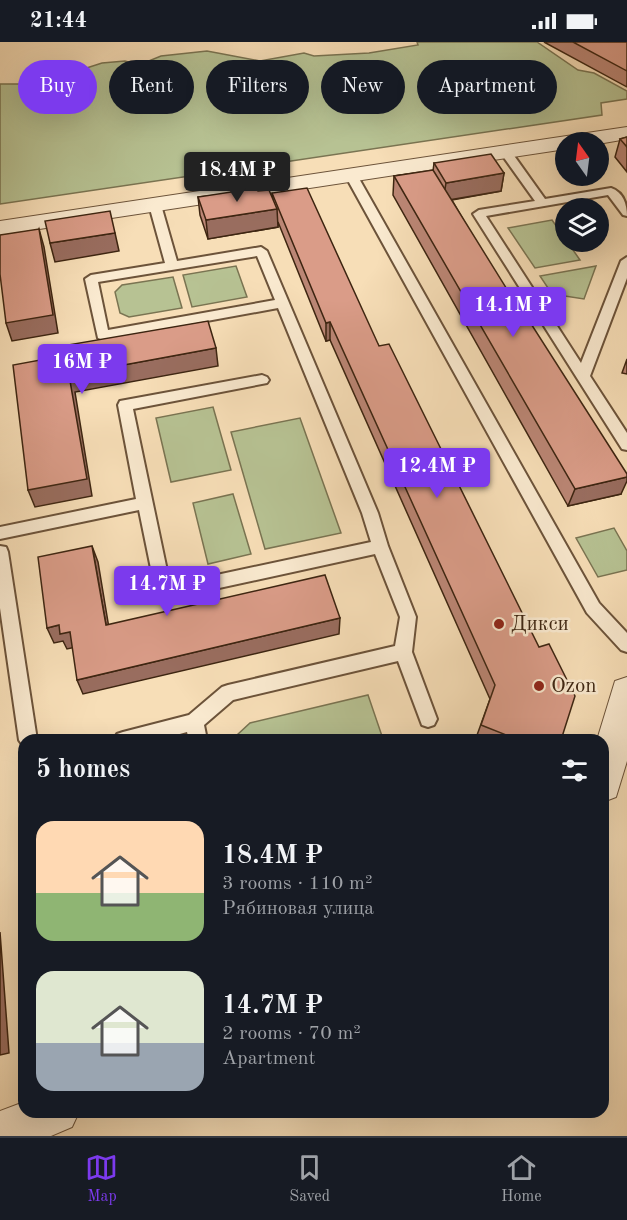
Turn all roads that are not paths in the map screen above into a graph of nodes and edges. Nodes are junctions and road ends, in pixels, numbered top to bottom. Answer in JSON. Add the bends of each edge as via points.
{"nodes":[{"id":1,"x":627,"y":133,"type":"edge"},
{"id":2,"x":609,"y":136,"type":"edge"},
{"id":3,"x":555,"y":145,"type":"edge"},
{"id":4,"x":506,"y":152,"type":"junction"},
{"id":5,"x":351,"y":176,"type":"junction"},
{"id":6,"x":542,"y":203,"type":"junction"},
{"id":7,"x":155,"y":205,"type":"junction"},
{"id":8,"x":627,"y":212,"type":"edge"},
{"id":9,"x":0,"y":228,"type":"edge"},
{"id":10,"x":627,"y":261,"type":"edge"},
{"id":11,"x":172,"y":266,"type":"junction"},
{"id":12,"x":283,"y":303,"type":"junction"},
{"id":13,"x":583,"y":376,"type":"junction"},
{"id":14,"x":262,"y":380,"type":"dead end"},
{"id":15,"x":627,"y":446,"type":"edge"},
{"id":16,"x":146,"y":503,"type":"junction"},
{"id":17,"x":0,"y":533,"type":"edge"},
{"id":18,"x":380,"y":546,"type":"junction"},
{"id":19,"x":0,"y":552,"type":"edge"},
{"id":20,"x":627,"y":645,"type":"edge"},
{"id":21,"x":403,"y":652,"type":"junction"},
{"id":22,"x":627,"y":692,"type":"edge"},
{"id":23,"x":428,"y":719,"type":"dead end"},
{"id":24,"x":196,"y":731,"type":"edge"},
{"id":25,"x":27,"y":734,"type":"edge"},
{"id":26,"x":172,"y":734,"type":"edge"},
{"id":27,"x":609,"y":762,"type":"edge"},
{"id":28,"x":40,"y":1118,"type":"edge"},
{"id":29,"x":0,"y":1132,"type":"edge"}],
"edges":[{"from":1,"to":2,"type":"street"},
{"from":3,"to":4,"type":"street"},
{"from":4,"to":5,"type":"street"},
{"from":4,"to":6,"type":"lane"},
{"from":5,"to":7,"type":"street"},
{"from":5,"to":20,"type":"lane","via":[[593,608]]},
{"from":6,"to":8,"type":"lane","via":[[611,191]]},
{"from":6,"to":13,"type":"lane","via":[[479,214]]},
{"from":7,"to":9,"type":"street"},
{"from":7,"to":11,"type":"lane"},
{"from":10,"to":13,"type":"lane"},
{"from":11,"to":12,"type":"lane","via":[[261,251]]},
{"from":11,"to":12,"type":"lane","via":[[91,279],[103,335]]},
{"from":12,"to":18,"type":"lane"},
{"from":13,"to":15,"type":"lane"},
{"from":14,"to":16,"type":"lane","via":[[125,405]]},
{"from":16,"to":17,"type":"lane"},
{"from":16,"to":18,"type":"lane","via":[[164,593]]},
{"from":18,"to":21,"type":"lane","via":[[408,617]]},
{"from":19,"to":25,"type":"lane"},
{"from":21,"to":23,"type":"lane"},
{"from":21,"to":24,"type":"lane","via":[[228,693]]},
{"from":22,"to":27,"type":"street"},
{"from":24,"to":26,"type":"lane"},
{"from":28,"to":29,"type":"street"}]}
